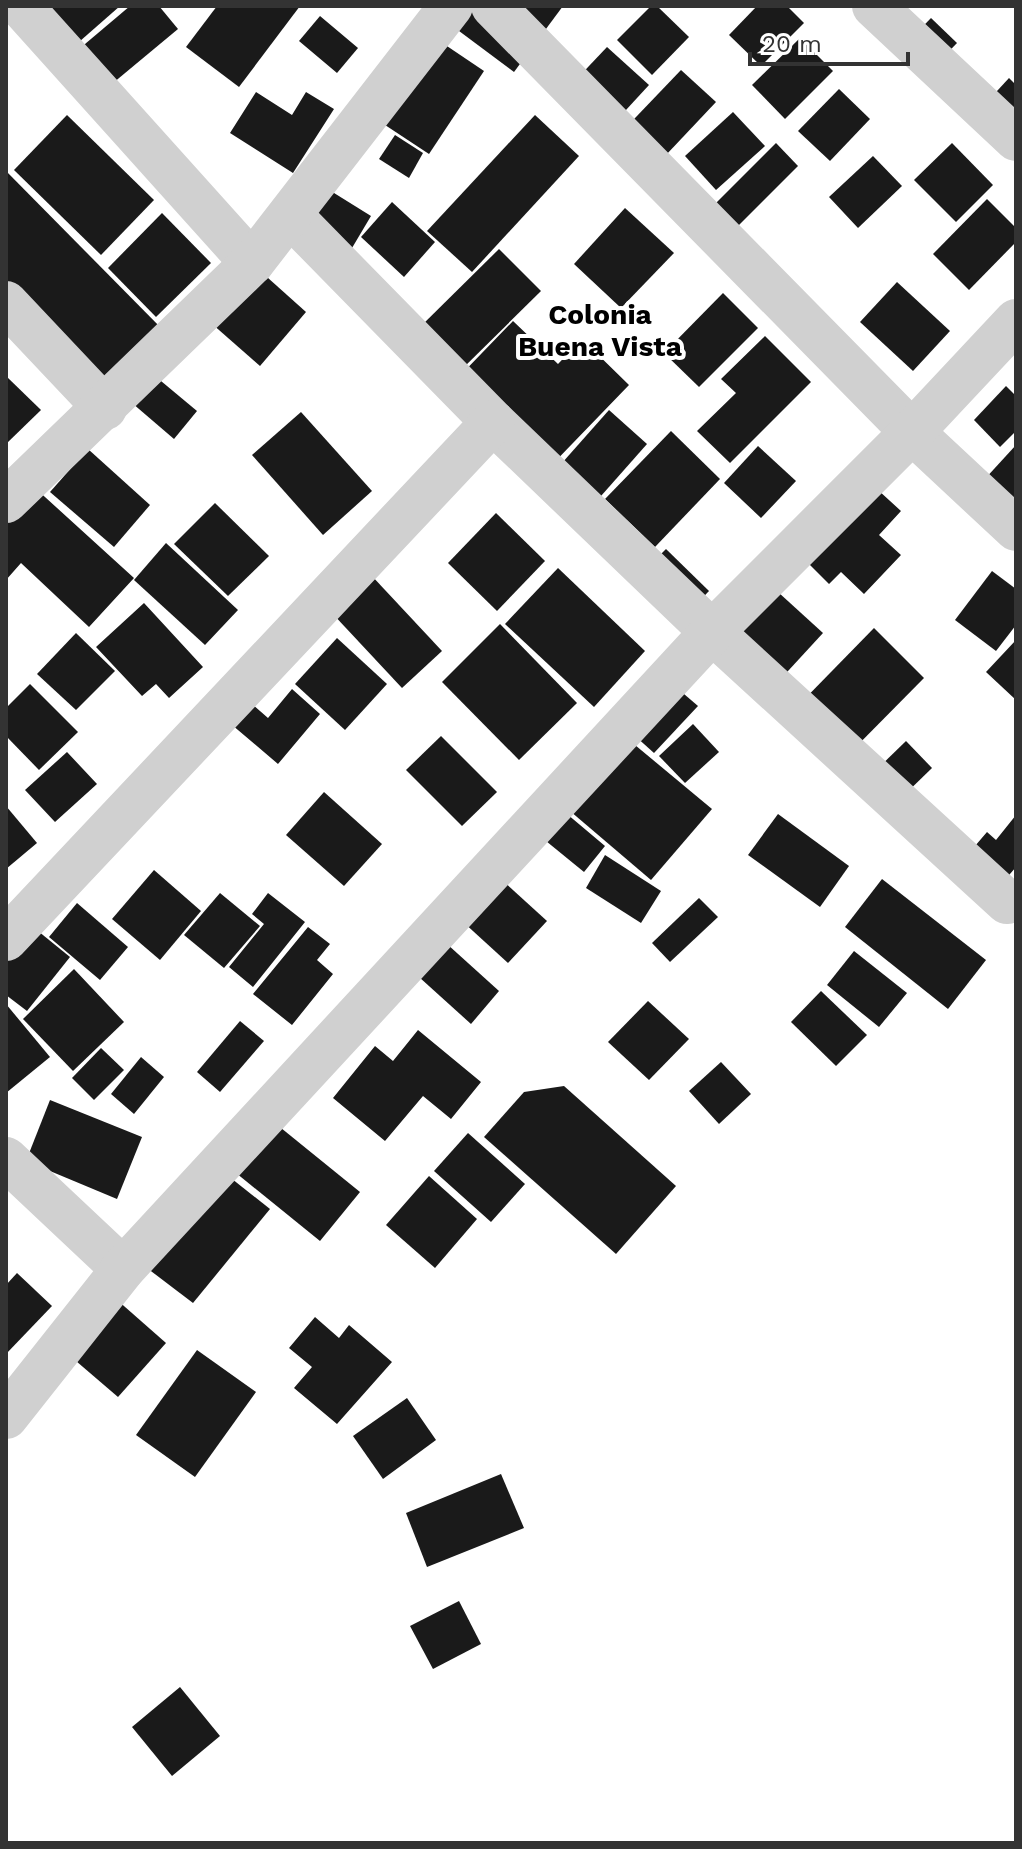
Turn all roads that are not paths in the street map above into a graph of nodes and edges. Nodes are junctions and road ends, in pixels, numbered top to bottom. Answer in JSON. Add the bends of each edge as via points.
{"nodes":[{"id":1,"x":21,"y":6,"type":"edge"},
{"id":2,"x":493,"y":6,"type":"edge"},
{"id":3,"x":874,"y":6,"type":"edge"},
{"id":4,"x":432,"y":13,"type":"edge"},
{"id":5,"x":1016,"y":139,"type":"edge"},
{"id":6,"x":291,"y":216,"type":"junction"},
{"id":7,"x":252,"y":263,"type":"junction"},
{"id":8,"x":6,"y":303,"type":"edge"},
{"id":9,"x":1016,"y":321,"type":"edge"},
{"id":10,"x":105,"y":408,"type":"junction"},
{"id":11,"x":493,"y":422,"type":"junction"},
{"id":12,"x":912,"y":432,"type":"junction"},
{"id":13,"x":6,"y":501,"type":"edge"},
{"id":14,"x":1016,"y":529,"type":"edge"},
{"id":15,"x":712,"y":632,"type":"junction"},
{"id":16,"x":1007,"y":902,"type":"dead end"},
{"id":17,"x":6,"y":939,"type":"edge"},
{"id":18,"x":6,"y":1159,"type":"edge"},
{"id":19,"x":123,"y":1269,"type":"junction"},
{"id":20,"x":6,"y":1417,"type":"edge"}],
"edges":[{"from":1,"to":7,"type":"street"},
{"from":2,"to":12,"type":"street"},
{"from":3,"to":5,"type":"street"},
{"from":4,"to":6,"type":"street"},
{"from":6,"to":7,"type":"street"},
{"from":6,"to":11,"type":"street"},
{"from":7,"to":10,"type":"street"},
{"from":8,"to":10,"type":"street"},
{"from":9,"to":12,"type":"street"},
{"from":10,"to":13,"type":"street"},
{"from":11,"to":15,"type":"street"},
{"from":11,"to":17,"type":"street"},
{"from":12,"to":14,"type":"street"},
{"from":12,"to":15,"type":"street"},
{"from":15,"to":16,"type":"street"},
{"from":15,"to":19,"type":"street"},
{"from":18,"to":19,"type":"street"},
{"from":19,"to":20,"type":"street"}]}
